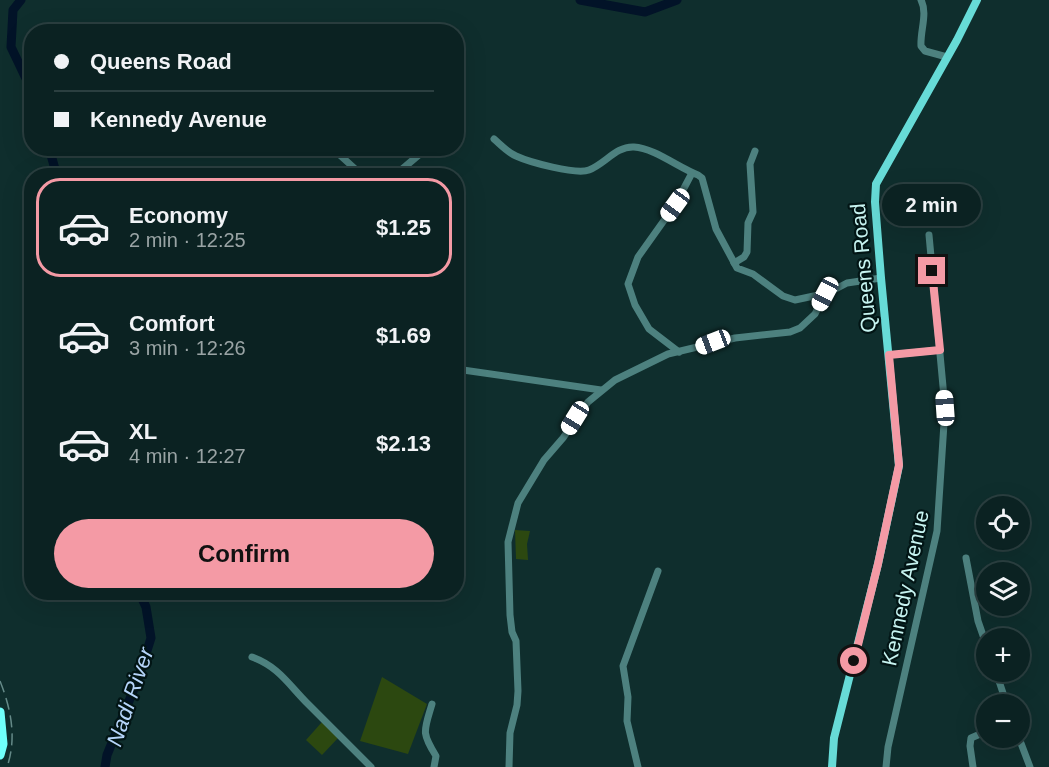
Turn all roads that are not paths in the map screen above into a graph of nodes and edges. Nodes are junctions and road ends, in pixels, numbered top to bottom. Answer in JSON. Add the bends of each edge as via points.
{"nodes":[{"id":1,"x":921,"y":0,"type":"edge"},
{"id":2,"x":976,"y":0,"type":"edge"},
{"id":3,"x":947,"y":57,"type":"junction"},
{"id":4,"x":494,"y":139,"type":"dead end"},
{"id":5,"x":755,"y":151,"type":"dead end"},
{"id":6,"x":341,"y":156,"type":"edge"},
{"id":7,"x":418,"y":156,"type":"edge"},
{"id":8,"x":354,"y":168,"type":"edge"},
{"id":9,"x":403,"y":168,"type":"edge"},
{"id":10,"x":692,"y":173,"type":"junction"},
{"id":11,"x":929,"y":235,"type":"dead end"},
{"id":12,"x":734,"y":263,"type":"junction"},
{"id":13,"x":881,"y":278,"type":"junction"},
{"id":14,"x":825,"y":294,"type":"junction"},
{"id":15,"x":940,"y":350,"type":"junction"},
{"id":16,"x":679,"y":352,"type":"junction"},
{"id":17,"x":889,"y":355,"type":"junction"},
{"id":18,"x":464,"y":370,"type":"edge"},
{"id":19,"x":601,"y":390,"type":"junction"},
{"id":20,"x":966,"y":558,"type":"dead end"},
{"id":21,"x":658,"y":571,"type":"dead end"},
{"id":22,"x":980,"y":628,"type":"edge"},
{"id":23,"x":252,"y":657,"type":"dead end"},
{"id":24,"x":432,"y":704,"type":"dead end"},
{"id":25,"x":0,"y":712,"type":"edge"},
{"id":26,"x":976,"y":736,"type":"edge"},
{"id":27,"x":1023,"y":748,"type":"edge"},
{"id":28,"x":0,"y":755,"type":"edge"},
{"id":29,"x":371,"y":767,"type":"edge"},
{"id":30,"x":434,"y":767,"type":"edge"},
{"id":31,"x":509,"y":767,"type":"edge"},
{"id":32,"x":638,"y":767,"type":"edge"},
{"id":33,"x":832,"y":767,"type":"edge"},
{"id":34,"x":886,"y":767,"type":"edge"},
{"id":35,"x":973,"y":767,"type":"edge"},
{"id":36,"x":1030,"y":767,"type":"edge"}],
"edges":[{"from":1,"to":3,"type":"street","via":[[921,46],[925,51]]},
{"from":2,"to":3,"type":"main road","name":"Queens Road"},
{"from":3,"to":13,"type":"main road","name":"Queens Road","via":[[876,184]]},
{"from":4,"to":10,"type":"street","via":[[520,158],[577,171],[588,170],[620,150],[634,147]]},
{"from":5,"to":12,"type":"street","via":[[750,164],[753,212],[748,223],[747,252]]},
{"from":6,"to":8,"type":"street"},
{"from":7,"to":9,"type":"street"},
{"from":10,"to":12,"type":"street","via":[[702,178],[716,228]]},
{"from":10,"to":16,"type":"street","via":[[675,205],[638,257],[628,284],[645,323]]},
{"from":11,"to":15,"type":"street","name":"Kennedy Avenue"},
{"from":12,"to":14,"type":"street","via":[[789,299]]},
{"from":13,"to":14,"type":"street","via":[[847,283]]},
{"from":13,"to":17,"type":"main road","name":"Queens Road"},
{"from":14,"to":16,"type":"street","via":[[814,314],[790,332],[735,338]]},
{"from":15,"to":17,"type":"street"},
{"from":15,"to":34,"type":"street","name":"Kennedy Avenue","via":[[945,408],[937,531]]},
{"from":16,"to":19,"type":"street","via":[[639,368]]},
{"from":17,"to":33,"type":"main road","name":"Queens Road","via":[[897,477],[834,738]]},
{"from":18,"to":19,"type":"street"},
{"from":19,"to":31,"type":"street","via":[[544,460],[518,502],[512,525],[507,558],[518,705],[510,737]]},
{"from":20,"to":22,"type":"street"},
{"from":21,"to":32,"type":"street","via":[[623,666],[627,721]]},
{"from":23,"to":29,"type":"street","via":[[277,670]]},
{"from":24,"to":30,"type":"street","via":[[424,732],[435,756]]},
{"from":25,"to":28,"type":"highway"},
{"from":26,"to":35,"type":"street","via":[[971,738],[970,746]]},
{"from":27,"to":36,"type":"street"}]}
